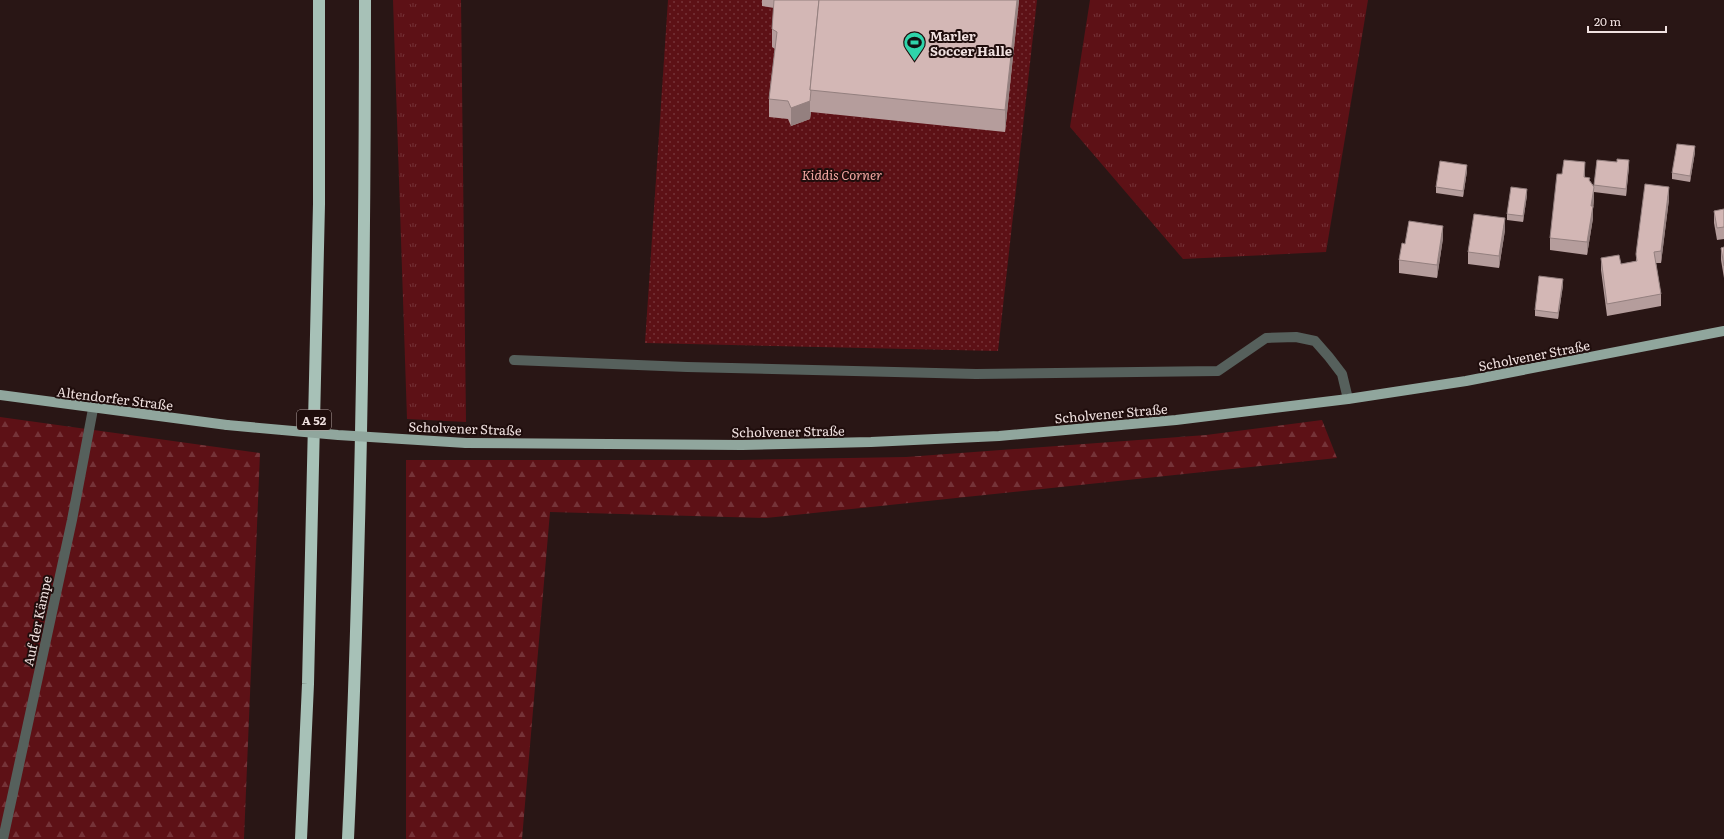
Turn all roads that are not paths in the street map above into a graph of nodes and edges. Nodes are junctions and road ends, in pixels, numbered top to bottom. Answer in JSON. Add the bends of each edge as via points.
{"nodes":[{"id":1,"x":319,"y":0,"type":"edge"},
{"id":2,"x":365,"y":0,"type":"edge"},
{"id":3,"x":1724,"y":331,"type":"edge"},
{"id":4,"x":514,"y":360,"type":"dead end"},
{"id":5,"x":0,"y":395,"type":"edge"},
{"id":6,"x":1348,"y":399,"type":"junction"},
{"id":7,"x":93,"y":409,"type":"junction"},
{"id":8,"x":227,"y":425,"type":"joint"},
{"id":9,"x":3,"y":839,"type":"edge"},
{"id":10,"x":301,"y":839,"type":"edge"},
{"id":11,"x":348,"y":839,"type":"edge"}],
"edges":[{"from":1,"to":10,"type":"highway","number":"A 52","via":[[319,204],[308,684]]},
{"from":2,"to":11,"type":"highway","via":[[365,206],[355,689]]},
{"from":3,"to":6,"type":"main road","name":"Scholvener Straße","via":[[1466,381]]},
{"from":4,"to":6,"type":"street","via":[[976,374],[1218,371],[1266,338],[1296,337],[1315,341],[1329,357],[1342,374]]},
{"from":5,"to":7,"type":"main road","name":"Altendorfer Straße"},
{"from":6,"to":8,"type":"main road","name":"Scholvener Straße","bridge":true,"via":[[1153,422],[999,436],[742,445],[466,442]]},
{"from":7,"to":8,"type":"main road","name":"Altendorfer Straße"},
{"from":7,"to":9,"type":"street","name":"Auf der Kämpe","via":[[72,520]]}]}
